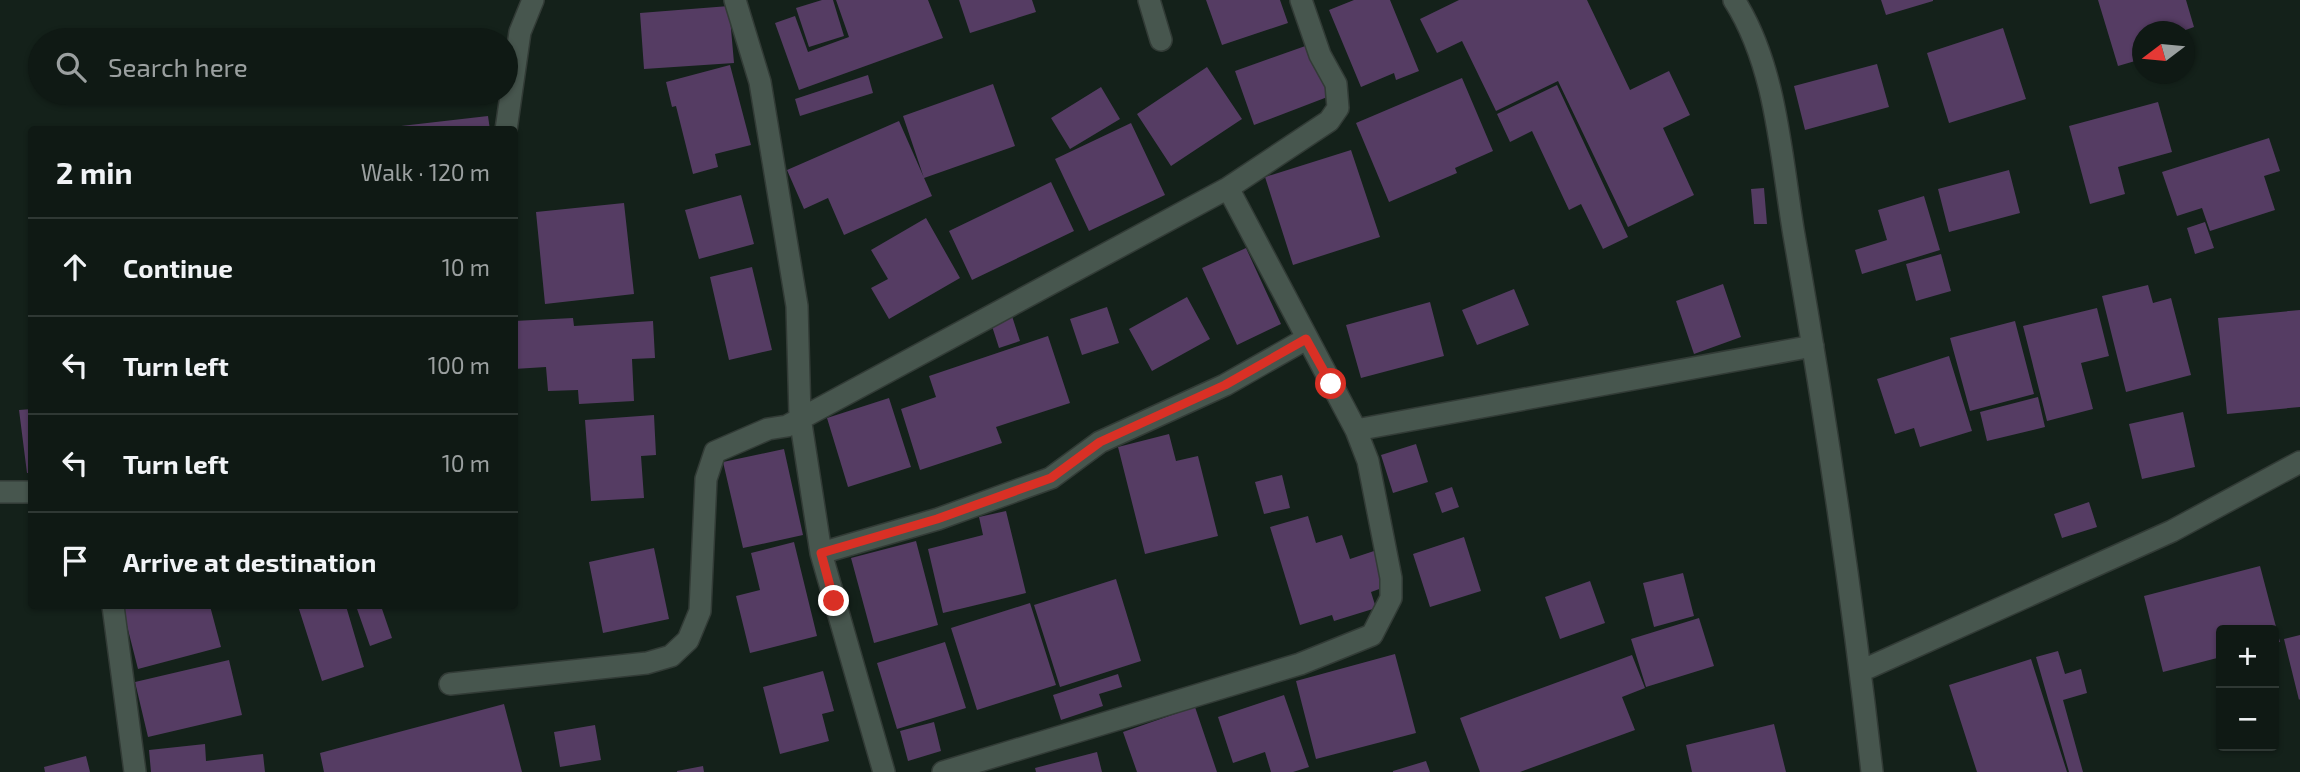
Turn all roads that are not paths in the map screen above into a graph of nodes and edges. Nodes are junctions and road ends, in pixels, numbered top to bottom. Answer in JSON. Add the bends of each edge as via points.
{"nodes":[{"id":1,"x":533,"y":0,"type":"edge"},
{"id":2,"x":735,"y":0,"type":"edge"},
{"id":3,"x":1149,"y":0,"type":"edge"},
{"id":4,"x":1301,"y":0,"type":"edge"},
{"id":5,"x":1734,"y":0,"type":"edge"},
{"id":6,"x":1161,"y":40,"type":"dead end"},
{"id":7,"x":518,"y":46,"type":"edge"},
{"id":8,"x":510,"y":105,"type":"edge"},
{"id":9,"x":507,"y":126,"type":"edge"},
{"id":10,"x":1228,"y":188,"type":"junction"},
{"id":11,"x":1306,"y":339,"type":"junction"},
{"id":12,"x":1813,"y":346,"type":"junction"},
{"id":13,"x":800,"y":417,"type":"junction"},
{"id":14,"x":1356,"y":430,"type":"junction"},
{"id":15,"x":2300,"y":462,"type":"edge"},
{"id":16,"x":0,"y":492,"type":"edge"},
{"id":17,"x":28,"y":492,"type":"edge"},
{"id":18,"x":821,"y":553,"type":"junction"},
{"id":19,"x":113,"y":609,"type":"edge"},
{"id":20,"x":1861,"y":671,"type":"junction"},
{"id":21,"x":450,"y":684,"type":"dead end"},
{"id":22,"x":135,"y":772,"type":"edge"},
{"id":23,"x":884,"y":772,"type":"edge"},
{"id":24,"x":943,"y":772,"type":"edge"},
{"id":25,"x":1872,"y":772,"type":"edge"}],
"edges":[{"from":1,"to":7,"type":"street"},
{"from":2,"to":13,"type":"street","via":[[760,82],[793,279]]},
{"from":3,"to":6,"type":"street"},
{"from":4,"to":10,"type":"street","via":[[1320,55],[1336,84],[1338,108],[1329,121]]},
{"from":5,"to":12,"type":"street","via":[[1745,17],[1767,78]]},
{"from":8,"to":9,"type":"street"},
{"from":10,"to":11,"type":"street"},
{"from":10,"to":13,"type":"street"},
{"from":11,"to":14,"type":"street"},
{"from":11,"to":18,"type":"street","via":[[1225,385],[1100,442],[1051,478],[937,519]]},
{"from":12,"to":14,"type":"street"},
{"from":12,"to":20,"type":"street"},
{"from":13,"to":18,"type":"street"},
{"from":13,"to":21,"type":"street","via":[[715,452],[706,479],[700,611],[688,640],[671,656],[647,663]]},
{"from":14,"to":24,"type":"street","via":[[1368,461],[1391,578],[1391,598],[1372,635],[1300,664]]},
{"from":15,"to":20,"type":"street","via":[[2172,531]]},
{"from":16,"to":17,"type":"street"},
{"from":18,"to":23,"type":"street"},
{"from":19,"to":22,"type":"street"},
{"from":20,"to":25,"type":"street"}]}
